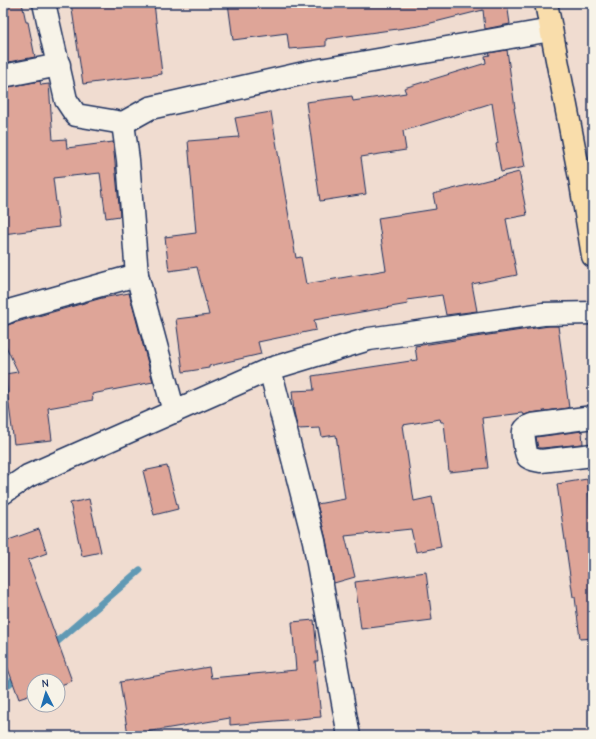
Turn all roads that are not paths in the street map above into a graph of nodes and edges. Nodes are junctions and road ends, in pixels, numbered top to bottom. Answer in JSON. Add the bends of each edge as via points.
{"nodes":[{"id":1,"x":44,"y":3,"type":"edge"},
{"id":2,"x":546,"y":3,"type":"edge"},
{"id":3,"x":551,"y":30,"type":"junction"},
{"id":4,"x":59,"y":65,"type":"junction"},
{"id":5,"x":3,"y":76,"type":"edge"},
{"id":6,"x":123,"y":123,"type":"junction"},
{"id":7,"x":586,"y":179,"type":"edge"},
{"id":8,"x":593,"y":256,"type":"edge"},
{"id":9,"x":137,"y":275,"type":"junction"},
{"id":10,"x":3,"y":314,"type":"edge"},
{"id":11,"x":593,"y":314,"type":"edge"},
{"id":12,"x":270,"y":369,"type":"junction"},
{"id":13,"x":174,"y":412,"type":"junction"},
{"id":14,"x":593,"y":417,"type":"edge"},
{"id":15,"x":593,"y":455,"type":"edge"},
{"id":16,"x":3,"y":493,"type":"edge"},
{"id":17,"x":349,"y":736,"type":"edge"}],
"edges":[{"from":1,"to":4,"type":"street"},
{"from":2,"to":3,"type":"main road"},
{"from":3,"to":6,"type":"street","via":[[309,72],[150,108]]},
{"from":3,"to":7,"type":"main road"},
{"from":4,"to":5,"type":"street"},
{"from":4,"to":6,"type":"street","via":[[66,100],[76,115]]},
{"from":6,"to":9,"type":"street"},
{"from":7,"to":8,"type":"main road"},
{"from":9,"to":10,"type":"street"},
{"from":9,"to":13,"type":"street"},
{"from":11,"to":12,"type":"street","via":[[543,314],[369,339]]},
{"from":12,"to":13,"type":"street"},
{"from":12,"to":17,"type":"street","via":[[314,541]]},
{"from":13,"to":16,"type":"street","via":[[28,476]]},
{"from":14,"to":15,"type":"street","via":[[532,425],[526,427],[524,432],[526,453],[534,460]]}]}
